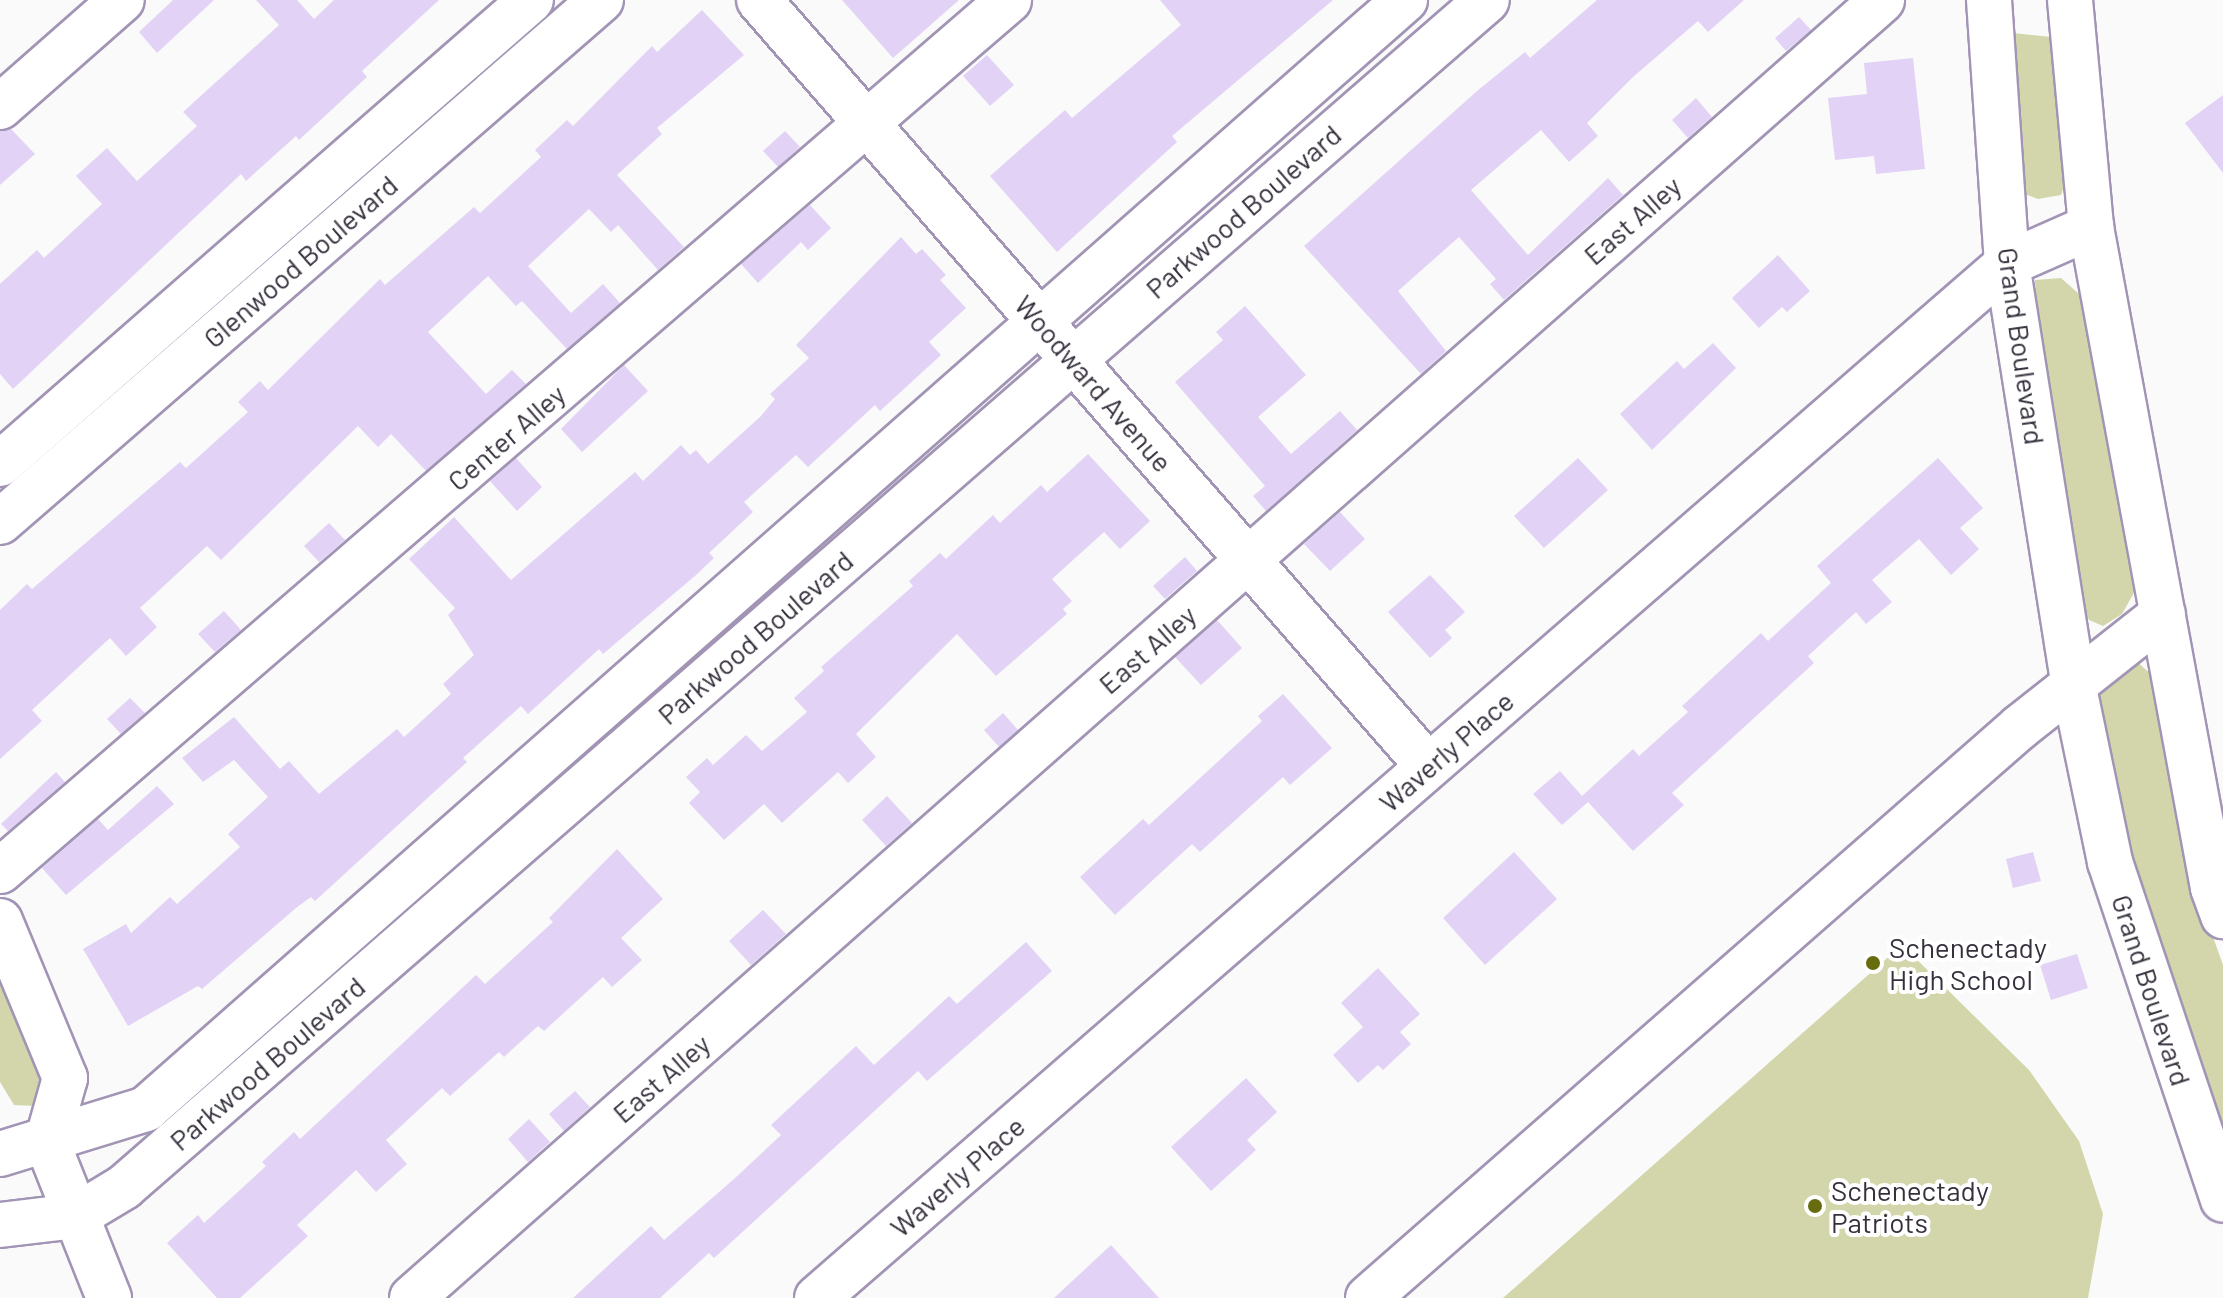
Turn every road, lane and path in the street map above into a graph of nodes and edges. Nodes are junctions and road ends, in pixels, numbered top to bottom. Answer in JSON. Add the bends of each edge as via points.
{"nodes":[{"id":1,"x":122,"y":0,"type":"edge"},
{"id":2,"x":531,"y":0,"type":"edge"},
{"id":3,"x":601,"y":0,"type":"edge"},
{"id":4,"x":759,"y":0,"type":"edge"},
{"id":5,"x":1009,"y":0,"type":"edge"},
{"id":6,"x":1405,"y":0,"type":"edge"},
{"id":7,"x":1882,"y":0,"type":"edge"},
{"id":8,"x":2070,"y":0,"type":"edge"},
{"id":9,"x":1997,"y":2,"type":"edge"},
{"id":10,"x":1458,"y":9,"type":"edge"},
{"id":11,"x":0,"y":107,"type":"edge"},
{"id":12,"x":867,"y":125,"type":"junction"},
{"id":13,"x":2091,"y":227,"type":"junction"},
{"id":14,"x":264,"y":234,"type":"junction"},
{"id":15,"x":2007,"y":264,"type":"junction"},
{"id":16,"x":294,"y":267,"type":"junction"},
{"id":17,"x":1041,"y":323,"type":"junction"},
{"id":18,"x":1073,"y":359,"type":"junction"},
{"id":19,"x":0,"y":464,"type":"edge"},
{"id":20,"x":0,"y":522,"type":"edge"},
{"id":21,"x":1248,"y":559,"type":"junction"},
{"id":22,"x":726,"y":600,"type":"junction"},
{"id":23,"x":2163,"y":614,"type":"junction"},
{"id":24,"x":758,"y":634,"type":"junction"},
{"id":25,"x":2073,"y":683,"type":"junction"},
{"id":26,"x":1428,"y":766,"type":"junction"},
{"id":27,"x":434,"y":857,"type":"junction"},
{"id":28,"x":0,"y":871,"type":"edge"},
{"id":29,"x":465,"y":890,"type":"junction"},
{"id":30,"x":2223,"y":916,"type":"edge"},
{"id":31,"x":0,"y":921,"type":"edge"},
{"id":32,"x":0,"y":1120,"type":"edge"},
{"id":33,"x":47,"y":1142,"type":"junction"},
{"id":34,"x":0,"y":1154,"type":"edge"},
{"id":35,"x":2223,"y":1200,"type":"edge"},
{"id":36,"x":76,"y":1216,"type":"junction"},
{"id":37,"x":0,"y":1225,"type":"edge"},
{"id":38,"x":109,"y":1298,"type":"edge"},
{"id":39,"x":412,"y":1298,"type":"edge"},
{"id":40,"x":817,"y":1298,"type":"edge"},
{"id":41,"x":1368,"y":1298,"type":"edge"}],
"edges":[{"from":1,"to":11,"type":"street"},
{"from":2,"to":14,"type":"street","name":"Glenwood Boulevard"},
{"from":3,"to":16,"type":"street","name":"Glenwood Boulevard"},
{"from":4,"to":12,"type":"street","name":"Woodward Avenue"},
{"from":5,"to":12,"type":"street","name":"Center Alley"},
{"from":6,"to":17,"type":"street","name":"Parkwood Boulevard"},
{"from":7,"to":21,"type":"street","name":"East Alley"},
{"from":8,"to":13,"type":"street"},
{"from":9,"to":15,"type":"street","name":"Grand Boulevard"},
{"from":10,"to":18,"type":"street","name":"Parkwood Boulevard"},
{"from":12,"to":17,"type":"street","name":"Woodward Avenue"},
{"from":12,"to":28,"type":"street","name":"Center Alley"},
{"from":13,"to":15,"type":"street","name":"Waverly Place"},
{"from":13,"to":23,"type":"street"},
{"from":14,"to":16,"type":"street"},
{"from":14,"to":19,"type":"street","name":"Glenwood Boulevard"},
{"from":15,"to":25,"type":"street","name":"Grand Boulevard"},
{"from":15,"to":26,"type":"street","name":"Waverly Place"},
{"from":16,"to":20,"type":"street","name":"Glenwood Boulevard"},
{"from":17,"to":18,"type":"street","name":"Woodward Avenue"},
{"from":17,"to":22,"type":"street","name":"Parkwood Boulevard"},
{"from":18,"to":21,"type":"street","name":"Woodward Avenue"},
{"from":18,"to":24,"type":"street","name":"Parkwood Boulevard"},
{"from":21,"to":26,"type":"street","name":"Woodward Avenue"},
{"from":21,"to":39,"type":"street","name":"East Alley"},
{"from":22,"to":24,"type":"street"},
{"from":22,"to":27,"type":"street","name":"Parkwood Boulevard"},
{"from":23,"to":25,"type":"street"},
{"from":23,"to":30,"type":"street","via":[[2213,888]]},
{"from":24,"to":29,"type":"street","name":"Parkwood Boulevard"},
{"from":25,"to":35,"type":"street","name":"Grand Boulevard","via":[[2110,862]]},
{"from":25,"to":41,"type":"street"},
{"from":26,"to":40,"type":"street","name":"Waverly Place"},
{"from":27,"to":29,"type":"street"},
{"from":27,"to":33,"type":"street","name":"Parkwood Boulevard","via":[[146,1109]]},
{"from":29,"to":36,"type":"street","name":"Parkwood Boulevard","via":[[124,1187]]},
{"from":31,"to":33,"type":"street","via":[[65,1078]]},
{"from":32,"to":33,"type":"street"},
{"from":33,"to":34,"type":"street","name":"Parkwood Boulevard"},
{"from":33,"to":36,"type":"street"},
{"from":36,"to":37,"type":"street","name":"Parkwood Boulevard"},
{"from":36,"to":38,"type":"street"}]}
